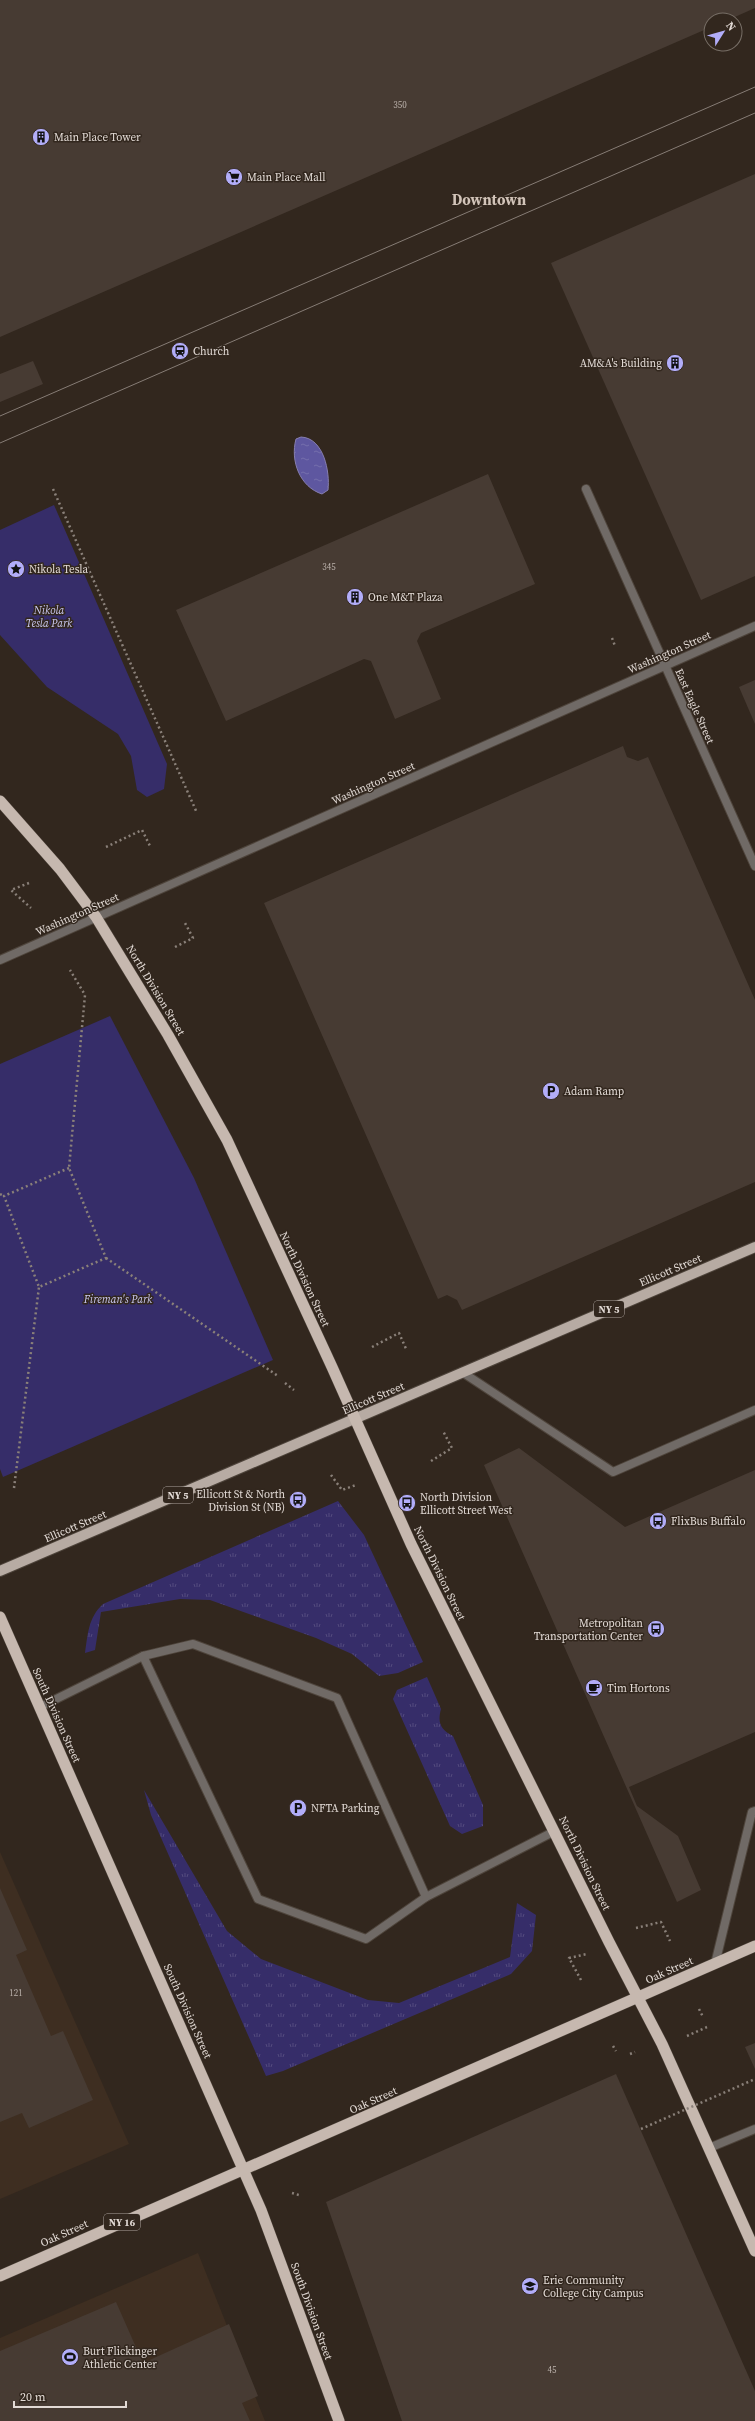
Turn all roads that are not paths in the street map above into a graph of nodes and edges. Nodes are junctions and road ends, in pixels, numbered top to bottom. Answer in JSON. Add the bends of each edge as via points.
{"nodes":[{"id":1,"x":586,"y":489,"type":"dead end"},
{"id":2,"x":755,"y":626,"type":"edge"},
{"id":3,"x":665,"y":666,"type":"junction"},
{"id":4,"x":0,"y":801,"type":"edge"},
{"id":5,"x":755,"y":866,"type":"edge"},
{"id":6,"x":96,"y":917,"type":"junction"},
{"id":7,"x":0,"y":960,"type":"edge"},
{"id":8,"x":755,"y":1246,"type":"edge"},
{"id":9,"x":462,"y":1372,"type":"junction"},
{"id":10,"x":755,"y":1410,"type":"edge"},
{"id":11,"x":355,"y":1418,"type":"junction"},
{"id":12,"x":0,"y":1571,"type":"edge"},
{"id":13,"x":0,"y":1617,"type":"edge"},
{"id":14,"x":143,"y":1656,"type":"junction"},
{"id":15,"x":40,"y":1707,"type":"junction"},
{"id":16,"x":755,"y":1811,"type":"edge"},
{"id":17,"x":555,"y":1831,"type":"junction"},
{"id":18,"x":426,"y":1897,"type":"junction"},
{"id":19,"x":755,"y":1946,"type":"edge"},
{"id":20,"x":715,"y":1964,"type":"junction"},
{"id":21,"x":639,"y":1998,"type":"junction"},
{"id":22,"x":755,"y":2128,"type":"edge"},
{"id":23,"x":709,"y":2148,"type":"junction"},
{"id":24,"x":244,"y":2170,"type":"junction"},
{"id":25,"x":755,"y":2251,"type":"edge"},
{"id":26,"x":0,"y":2276,"type":"edge"},
{"id":27,"x":339,"y":2421,"type":"edge"}],
"edges":[{"from":1,"to":3,"type":"street","name":"East Eagle Street"},
{"from":2,"to":3,"type":"street","name":"Washington Street"},
{"from":3,"to":5,"type":"street","name":"East Eagle Street"},
{"from":3,"to":6,"type":"street","name":"Washington Street"},
{"from":4,"to":6,"type":"highway","name":"North Division Street","via":[[60,868]]},
{"from":6,"to":7,"type":"street","name":"Washington Street"},
{"from":6,"to":11,"type":"highway","name":"North Division Street","via":[[168,1035],[227,1140]]},
{"from":8,"to":9,"type":"main road","name":"Ellicott Street","number":"NY 5"},
{"from":9,"to":10,"type":"street","via":[[613,1472]]},
{"from":9,"to":11,"type":"main road","name":"Ellicott Street","number":"NY 5"},
{"from":11,"to":12,"type":"main road","name":"Ellicott Street","number":"NY 5"},
{"from":11,"to":17,"type":"highway","name":"North Division Street","via":[[411,1544]]},
{"from":13,"to":15,"type":"highway","name":"South Division Street"},
{"from":14,"to":15,"type":"street"},
{"from":14,"to":18,"type":"street","via":[[193,1644],[337,1698]]},
{"from":14,"to":18,"type":"street","via":[[258,1899],[366,1939]]},
{"from":15,"to":24,"type":"highway","name":"South Division Street"},
{"from":16,"to":20,"type":"street","via":[[752,1812],[731,1892]]},
{"from":17,"to":18,"type":"street"},
{"from":17,"to":21,"type":"highway","name":"North Division Street"},
{"from":19,"to":20,"type":"highway","name":"Oak Street"},
{"from":20,"to":21,"type":"highway","name":"Oak Street"},
{"from":21,"to":23,"type":"highway","name":"North Division Street"},
{"from":21,"to":24,"type":"highway","name":"Oak Street"},
{"from":22,"to":23,"type":"street"},
{"from":23,"to":25,"type":"highway","name":"North Division Street"},
{"from":24,"to":26,"type":"highway","name":"Oak Street","number":"NY 16","via":[[183,2194]]},
{"from":24,"to":27,"type":"highway","name":"South Division Street"}]}
